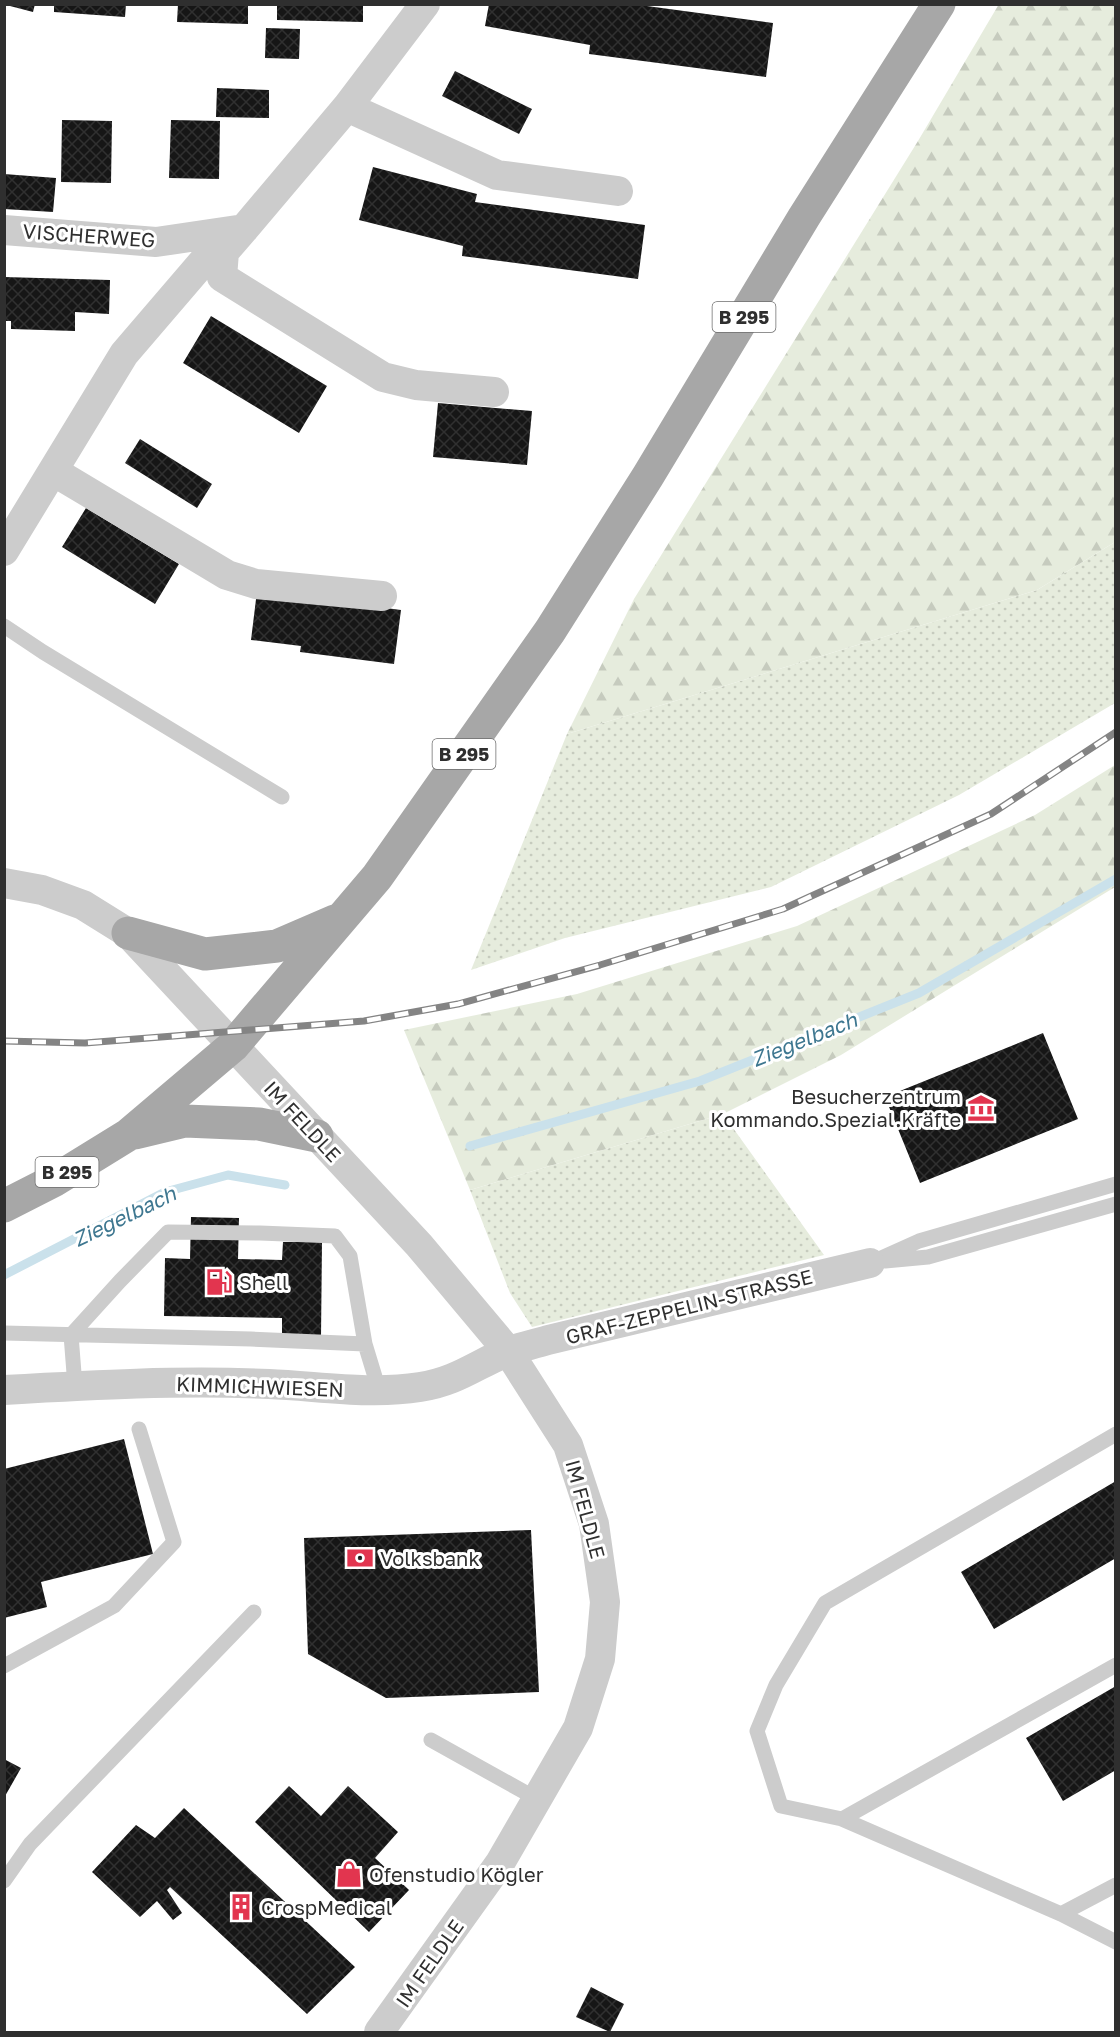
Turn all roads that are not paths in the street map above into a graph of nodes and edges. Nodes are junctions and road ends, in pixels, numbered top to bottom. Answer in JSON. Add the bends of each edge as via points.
{"nodes":[{"id":1,"x":425,"y":4,"type":"edge"},
{"id":2,"x":939,"y":4,"type":"edge"},
{"id":3,"x":347,"y":107,"type":"junction"},
{"id":4,"x":618,"y":191,"type":"dead end"},
{"id":5,"x":4,"y":230,"type":"edge"},
{"id":6,"x":244,"y":230,"type":"junction"},
{"id":7,"x":224,"y":252,"type":"junction"},
{"id":8,"x":494,"y":392,"type":"dead end"},
{"id":9,"x":53,"y":471,"type":"junction"},
{"id":10,"x":4,"y":551,"type":"edge"},
{"id":11,"x":382,"y":596,"type":"dead end"},
{"id":12,"x":4,"y":626,"type":"edge"},
{"id":13,"x":282,"y":797,"type":"dead end"},
{"id":14,"x":4,"y":883,"type":"edge"},
{"id":15,"x":342,"y":918,"type":"junction"},
{"id":16,"x":128,"y":933,"type":"junction"},
{"id":17,"x":233,"y":1046,"type":"junction"},
{"id":18,"x":128,"y":1135,"type":"junction"},
{"id":19,"x":317,"y":1136,"type":"junction"},
{"id":20,"x":1116,"y":1184,"type":"edge"},
{"id":21,"x":1116,"y":1204,"type":"edge"},
{"id":22,"x":4,"y":1206,"type":"edge"},
{"id":23,"x":870,"y":1263,"type":"junction"},
{"id":24,"x":4,"y":1333,"type":"edge"},
{"id":25,"x":21,"y":1333,"type":"junction"},
{"id":26,"x":71,"y":1335,"type":"junction"},
{"id":27,"x":4,"y":1341,"type":"edge"},
{"id":28,"x":365,"y":1344,"type":"junction"},
{"id":29,"x":508,"y":1351,"type":"junction"},
{"id":30,"x":75,"y":1386,"type":"junction"},
{"id":31,"x":4,"y":1390,"type":"edge"},
{"id":32,"x":379,"y":1390,"type":"junction"},
{"id":33,"x":139,"y":1429,"type":"dead end"},
{"id":34,"x":1116,"y":1434,"type":"edge"},
{"id":35,"x":254,"y":1612,"type":"dead end"},
{"id":36,"x":1116,"y":1665,"type":"edge"},
{"id":37,"x":4,"y":1666,"type":"edge"},
{"id":38,"x":430,"y":1740,"type":"dead end"},
{"id":39,"x":537,"y":1798,"type":"junction"},
{"id":40,"x":842,"y":1819,"type":"junction"},
{"id":41,"x":4,"y":1881,"type":"edge"},
{"id":42,"x":1116,"y":1884,"type":"edge"},
{"id":43,"x":1061,"y":1914,"type":"junction"},
{"id":44,"x":1116,"y":1942,"type":"edge"},
{"id":45,"x":379,"y":2032,"type":"edge"}],
"edges":[{"from":1,"to":3,"type":"street"},
{"from":2,"to":15,"type":"main road","number":"B 295","via":[[550,631],[377,877]]},
{"from":3,"to":4,"type":"street","via":[[497,175]]},
{"from":3,"to":6,"type":"street"},
{"from":5,"to":6,"type":"street","name":"VISCHERWEG","via":[[156,242]]},
{"from":6,"to":7,"type":"street"},
{"from":7,"to":8,"type":"street","via":[[222,277],[383,377],[416,385]]},
{"from":7,"to":9,"type":"street","via":[[208,256],[124,354]]},
{"from":9,"to":10,"type":"street"},
{"from":9,"to":11,"type":"street","via":[[227,575],[256,584]]},
{"from":12,"to":13,"type":"lane"},
{"from":14,"to":16,"type":"street","name":"IM FELDLE","via":[[42,890],[83,905]]},
{"from":15,"to":16,"type":"main road","via":[[277,946],[205,954]]},
{"from":15,"to":17,"type":"main road","number":"B 295"},
{"from":16,"to":17,"type":"street","name":"IM FELDLE"},
{"from":17,"to":18,"type":"main road","number":"B 295"},
{"from":17,"to":19,"type":"street","name":"IM FELDLE"},
{"from":18,"to":19,"type":"main road","via":[[185,1122],[259,1124]]},
{"from":18,"to":22,"type":"main road","number":"B 295"},
{"from":19,"to":29,"type":"street","name":"IM FELDLE","via":[[418,1245]]},
{"from":20,"to":23,"type":"lane","name":"GRAF-ZEPPELIN-STRASSE","via":[[919,1241]]},
{"from":21,"to":23,"type":"lane","name":"GRAF-ZEPPELIN-STRASSE","via":[[928,1257]]},
{"from":23,"to":29,"type":"street","name":"GRAF-ZEPPELIN-STRASSE"},
{"from":24,"to":25,"type":"lane"},
{"from":25,"to":26,"type":"lane"},
{"from":25,"to":27,"type":"lane"},
{"from":26,"to":28,"type":"lane"},
{"from":26,"to":28,"type":"lane","via":[[168,1232],[260,1233],[335,1236],[350,1256]]},
{"from":26,"to":30,"type":"lane"},
{"from":28,"to":32,"type":"lane"},
{"from":29,"to":32,"type":"street","name":"KIMMICHWIESEN","via":[[456,1378],[420,1387]]},
{"from":29,"to":39,"type":"street","name":"IM FELDLE","via":[[568,1444],[594,1524],[605,1602],[600,1659],[578,1728]]},
{"from":30,"to":31,"type":"street","name":"KIMMICHWIESEN"},
{"from":30,"to":32,"type":"street","name":"KIMMICHWIESEN","via":[[214,1383]]},
{"from":33,"to":37,"type":"lane","via":[[174,1542],[114,1606]]},
{"from":34,"to":40,"type":"lane","via":[[825,1603],[776,1685],[757,1731],[781,1806]]},
{"from":35,"to":41,"type":"lane","via":[[30,1844]]},
{"from":36,"to":40,"type":"lane"},
{"from":38,"to":39,"type":"lane"},
{"from":39,"to":45,"type":"street","name":"IM FELDLE","via":[[500,1863]]},
{"from":40,"to":43,"type":"lane"},
{"from":42,"to":43,"type":"lane"},
{"from":43,"to":44,"type":"lane"}]}
